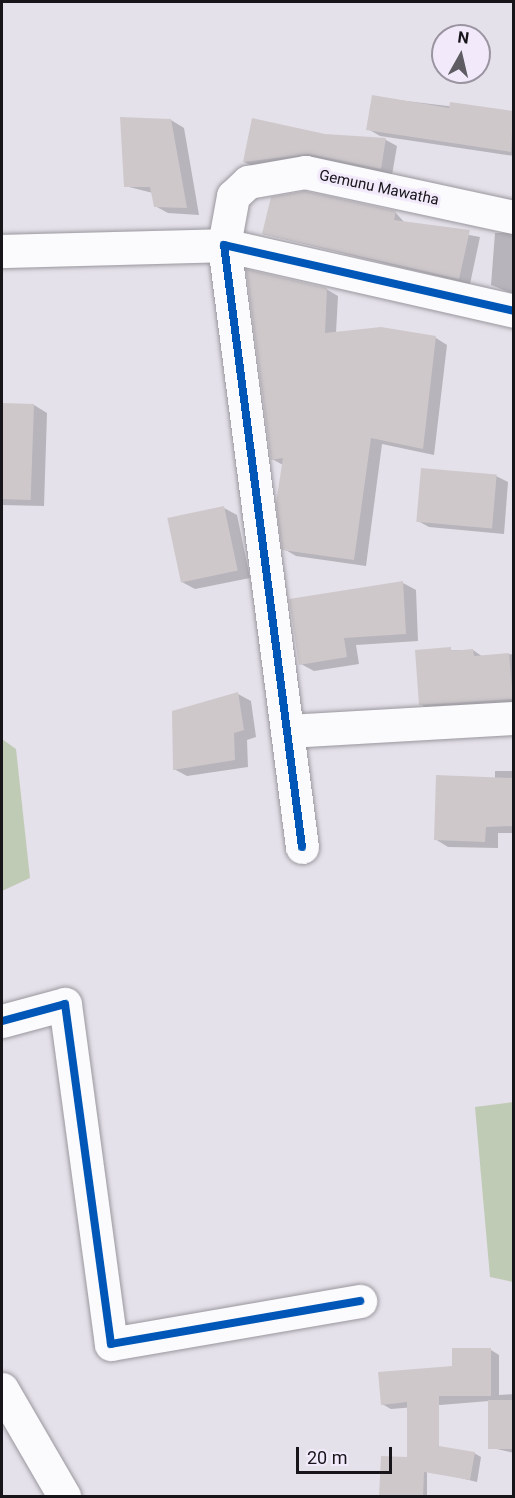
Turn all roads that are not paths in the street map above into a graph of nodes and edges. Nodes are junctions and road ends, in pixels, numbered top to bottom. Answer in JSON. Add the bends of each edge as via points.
{"nodes":[{"id":1,"x":513,"y":217,"type":"edge"},
{"id":2,"x":224,"y":245,"type":"junction"},
{"id":3,"x":2,"y":251,"type":"edge"},
{"id":4,"x":513,"y":310,"type":"edge"},
{"id":5,"x":513,"y":718,"type":"edge"},
{"id":6,"x":287,"y":732,"type":"junction"},
{"id":7,"x":302,"y":847,"type":"dead end"},
{"id":8,"x":2,"y":1021,"type":"edge"},
{"id":9,"x":360,"y":1301,"type":"dead end"},
{"id":10,"x":2,"y":1389,"type":"edge"},
{"id":11,"x":64,"y":1497,"type":"edge"}],
"edges":[{"from":1,"to":2,"type":"street","name":"Gemunu Mawatha","via":[[306,172],[248,182],[233,196]]},
{"from":2,"to":3,"type":"street"},
{"from":2,"to":4,"type":"street"},
{"from":2,"to":6,"type":"street","name":"Gemunu Mawatha"},
{"from":5,"to":6,"type":"street"},
{"from":6,"to":7,"type":"street","name":"Gemunu Mawatha"},
{"from":8,"to":9,"type":"street","via":[[65,1004],[111,1344]]},
{"from":10,"to":11,"type":"street"}]}
